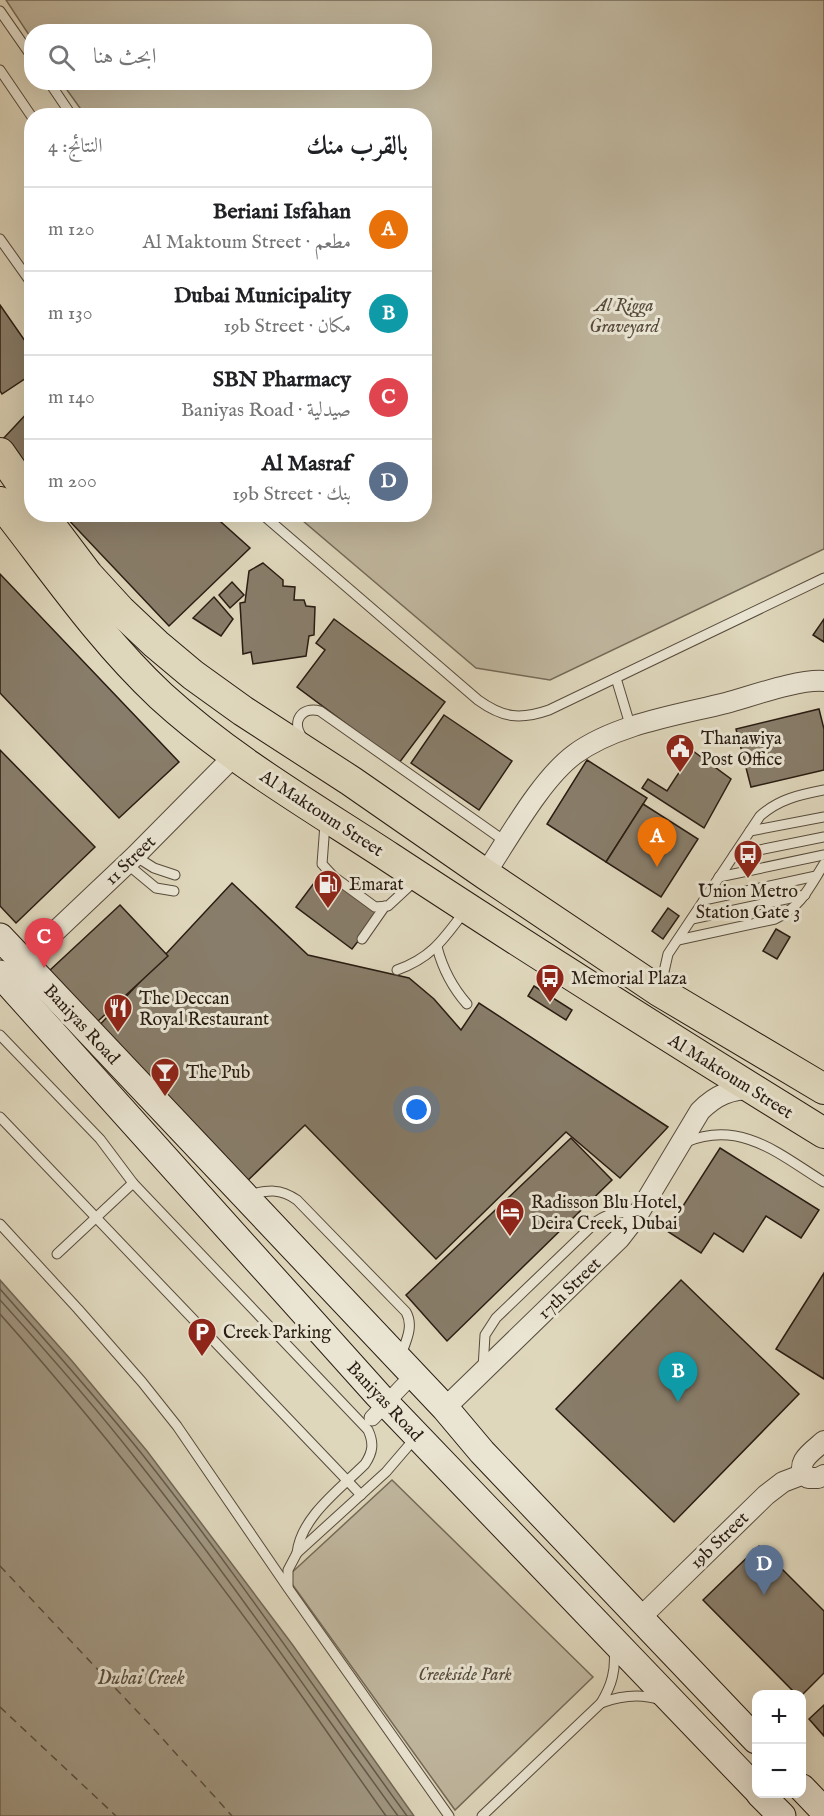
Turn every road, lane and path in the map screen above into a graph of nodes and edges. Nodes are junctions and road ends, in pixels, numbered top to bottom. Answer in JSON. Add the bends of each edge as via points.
{"nodes":[{"id":1,"x":0,"y":11,"type":"edge"},
{"id":2,"x":24,"y":46,"type":"edge"},
{"id":3,"x":0,"y":70,"type":"edge"},
{"id":4,"x":54,"y":90,"type":"edge"},
{"id":5,"x":26,"y":108,"type":"edge"},
{"id":6,"x":67,"y":108,"type":"edge"},
{"id":7,"x":0,"y":239,"type":"edge"},
{"id":8,"x":24,"y":273,"type":"edge"},
{"id":9,"x":0,"y":453,"type":"edge"},
{"id":10,"x":24,"y":488,"type":"edge"},
{"id":11,"x":0,"y":502,"type":"edge"},
{"id":12,"x":48,"y":522,"type":"edge"},
{"id":13,"x":271,"y":522,"type":"edge"},
{"id":14,"x":824,"y":578,"type":"edge"},
{"id":15,"x":616,"y":678,"type":"junction"},
{"id":16,"x":824,"y":681,"type":"edge"},
{"id":17,"x":631,"y":728,"type":"junction"},
{"id":18,"x":234,"y":756,"type":"junction"},
{"id":19,"x":351,"y":781,"type":"junction"},
{"id":20,"x":824,"y":790,"type":"edge"},
{"id":21,"x":326,"y":815,"type":"junction"},
{"id":22,"x":824,"y":817,"type":"edge"},
{"id":23,"x":750,"y":831,"type":"junction"},
{"id":24,"x":824,"y":837,"type":"edge"},
{"id":25,"x":506,"y":842,"type":"junction"},
{"id":26,"x":734,"y":855,"type":"junction"},
{"id":27,"x":824,"y":855,"type":"edge"},
{"id":28,"x":131,"y":860,"type":"junction"},
{"id":29,"x":824,"y":864,"type":"edge"},
{"id":30,"x":485,"y":874,"type":"junction"},
{"id":31,"x":175,"y":875,"type":"dead end"},
{"id":32,"x":816,"y":876,"type":"junction"},
{"id":33,"x":420,"y":877,"type":"junction"},
{"id":34,"x":720,"y":877,"type":"junction"},
{"id":35,"x":174,"y":891,"type":"dead end"},
{"id":36,"x":805,"y":895,"type":"junction"},
{"id":37,"x":704,"y":900,"type":"junction"},
{"id":38,"x":385,"y":906,"type":"junction"},
{"id":39,"x":467,"y":908,"type":"junction"},
{"id":40,"x":692,"y":919,"type":"junction"},
{"id":41,"x":0,"y":937,"type":"edge"},
{"id":42,"x":362,"y":939,"type":"dead end"},
{"id":43,"x":678,"y":940,"type":"junction"},
{"id":44,"x":437,"y":947,"type":"junction"},
{"id":45,"x":11,"y":968,"type":"edge"},
{"id":46,"x":397,"y":970,"type":"dead end"},
{"id":47,"x":659,"y":991,"type":"junction"},
{"id":48,"x":467,"y":1004,"type":"dead end"},
{"id":49,"x":642,"y":1021,"type":"junction"},
{"id":50,"x":0,"y":1035,"type":"edge"},
{"id":51,"x":753,"y":1089,"type":"junction"},
{"id":52,"x":824,"y":1089,"type":"edge"},
{"id":53,"x":0,"y":1117,"type":"edge"},
{"id":54,"x":824,"y":1133,"type":"edge"},
{"id":55,"x":681,"y":1144,"type":"junction"},
{"id":56,"x":824,"y":1182,"type":"edge"},
{"id":57,"x":133,"y":1183,"type":"junction"},
{"id":58,"x":244,"y":1196,"type":"junction"},
{"id":59,"x":637,"y":1216,"type":"junction"},
{"id":60,"x":96,"y":1218,"type":"junction"},
{"id":61,"x":0,"y":1224,"type":"edge"},
{"id":62,"x":57,"y":1254,"type":"dead end"},
{"id":63,"x":483,"y":1371,"type":"junction"},
{"id":64,"x":393,"y":1390,"type":"junction"},
{"id":65,"x":445,"y":1408,"type":"junction"},
{"id":66,"x":417,"y":1436,"type":"junction"},
{"id":67,"x":824,"y":1440,"type":"edge"},
{"id":68,"x":804,"y":1474,"type":"junction"},
{"id":69,"x":824,"y":1474,"type":"edge"},
{"id":70,"x":348,"y":1481,"type":"junction"},
{"id":71,"x":361,"y":1495,"type":"junction"},
{"id":72,"x":310,"y":1519,"type":"junction"},
{"id":73,"x":322,"y":1530,"type":"junction"},
{"id":74,"x":297,"y":1553,"type":"junction"},
{"id":75,"x":288,"y":1588,"type":"junction"},
{"id":76,"x":613,"y":1589,"type":"junction"},
{"id":77,"x":641,"y":1617,"type":"junction"},
{"id":78,"x":609,"y":1636,"type":"junction"},
{"id":79,"x":601,"y":1702,"type":"junction"},
{"id":80,"x":679,"y":1708,"type":"junction"},
{"id":81,"x":752,"y":1736,"type":"edge"},
{"id":82,"x":752,"y":1786,"type":"edge"},
{"id":83,"x":806,"y":1793,"type":"edge"},
{"id":84,"x":764,"y":1798,"type":"edge"},
{"id":85,"x":824,"y":1811,"type":"edge"},
{"id":86,"x":449,"y":1816,"type":"edge"},
{"id":87,"x":482,"y":1816,"type":"edge"},
{"id":88,"x":782,"y":1816,"type":"edge"}],
"edges":[{"from":1,"to":2,"type":"lane"},
{"from":3,"to":5,"type":"lane"},
{"from":4,"to":6,"type":"lane"},
{"from":7,"to":8,"type":"lane"},
{"from":9,"to":10,"type":"main road"},
{"from":11,"to":18,"type":"main road","name":"Al Maktoum Street","via":[[128,663]]},
{"from":12,"to":19,"type":"main road","name":"Al Maktoum Street","via":[[88,575],[156,644],[235,705]]},
{"from":13,"to":15,"type":"lane","via":[[494,711],[512,717],[531,716]]},
{"from":14,"to":15,"type":"lane"},
{"from":15,"to":17,"type":"lane"},
{"from":16,"to":17,"type":"street"},
{"from":17,"to":25,"type":"street","via":[[602,738],[575,754],[552,776]]},
{"from":18,"to":21,"type":"main road","name":"Al Maktoum Street"},
{"from":18,"to":28,"type":"street","name":"11 Street"},
{"from":18,"to":30,"type":"main road","via":[[260,752],[284,759],[421,848]]},
{"from":19,"to":25,"type":"lane","via":[[298,731],[297,723],[306,711],[320,711]]},
{"from":19,"to":30,"type":"main road","name":"Al Maktoum Street"},
{"from":20,"to":23,"type":"lane","via":[[779,802],[760,816]]},
{"from":21,"to":33,"type":"main road","name":"Al Maktoum Street"},
{"from":21,"to":38,"type":"lane","via":[[322,864],[325,869],[370,904]]},
{"from":22,"to":23,"type":"lane"},
{"from":23,"to":26,"type":"lane"},
{"from":24,"to":26,"type":"lane"},
{"from":25,"to":30,"type":"street"},
{"from":26,"to":34,"type":"lane"},
{"from":27,"to":34,"type":"lane"},
{"from":28,"to":31,"type":"lane"},
{"from":28,"to":35,"type":"lane","via":[[156,888]]},
{"from":28,"to":45,"type":"street","name":"11 Street"},
{"from":29,"to":32,"type":"lane"},
{"from":30,"to":47,"type":"main road","name":"Al Maktoum Street"},
{"from":32,"to":36,"type":"lane"},
{"from":32,"to":37,"type":"lane"},
{"from":33,"to":38,"type":"lane"},
{"from":33,"to":39,"type":"main road","name":"Al Maktoum Street"},
{"from":34,"to":37,"type":"lane"},
{"from":36,"to":40,"type":"lane"},
{"from":36,"to":43,"type":"lane","via":[[799,904],[775,919]]},
{"from":37,"to":40,"type":"lane"},
{"from":38,"to":42,"type":"lane"},
{"from":39,"to":44,"type":"lane"},
{"from":39,"to":49,"type":"main road","name":"Al Maktoum Street"},
{"from":40,"to":43,"type":"lane"},
{"from":41,"to":45,"type":"main road","name":"Baniyas Road"},
{"from":43,"to":47,"type":"lane","via":[[668,954]]},
{"from":44,"to":46,"type":"lane"},
{"from":44,"to":48,"type":"lane","via":[[447,978]]},
{"from":45,"to":58,"type":"main road","name":"Baniyas Road"},
{"from":45,"to":64,"type":"main road","name":"Baniyas Road","via":[[194,1191],[231,1218]]},
{"from":47,"to":49,"type":"main road"},
{"from":47,"to":52,"type":"main road","name":"Al Maktoum Street"},
{"from":49,"to":51,"type":"main road","name":"Al Maktoum Street"},
{"from":50,"to":57,"type":"lane","via":[[100,1139]]},
{"from":51,"to":54,"type":"main road","name":"Al Maktoum Street"},
{"from":51,"to":55,"type":"street","name":"17th Street","via":[[738,1089],[711,1100]]},
{"from":53,"to":60,"type":"lane"},
{"from":55,"to":56,"type":"lane","via":[[714,1134],[748,1138]]},
{"from":55,"to":59,"type":"street","name":"17th Street"},
{"from":57,"to":60,"type":"lane"},
{"from":57,"to":70,"type":"lane","via":[[368,1430],[372,1438],[370,1456]]},
{"from":58,"to":64,"type":"main road","name":"Baniyas Road"},
{"from":58,"to":64,"type":"lane","via":[[277,1190],[288,1193],[406,1312],[410,1323]]},
{"from":59,"to":63,"type":"street","name":"17th Street","via":[[610,1249]]},
{"from":59,"to":63,"type":"lane","via":[[616,1212],[597,1221],[496,1318],[485,1335]]},
{"from":60,"to":62,"type":"lane"},
{"from":60,"to":70,"type":"lane"},
{"from":61,"to":75,"type":"lane","via":[[160,1404]]},
{"from":63,"to":65,"type":"street","name":"17th Street"},
{"from":64,"to":65,"type":"main road","via":[[424,1418]]},
{"from":64,"to":66,"type":"main road","name":"Baniyas Road"},
{"from":65,"to":76,"type":"main road"},
{"from":66,"to":71,"type":"lane"},
{"from":66,"to":76,"type":"main road","via":[[434,1431],[451,1437],[571,1565],[591,1580]]},
{"from":66,"to":78,"type":"main road","name":"Baniyas Road"},
{"from":67,"to":68,"type":"street","via":[[803,1460]]},
{"from":68,"to":69,"type":"street","name":"19b Street","via":[[813,1479]]},
{"from":68,"to":77,"type":"street","name":"19b Street","via":[[783,1482],[766,1495]]},
{"from":70,"to":71,"type":"lane"},
{"from":70,"to":72,"type":"lane"},
{"from":71,"to":73,"type":"lane"},
{"from":72,"to":73,"type":"lane"},
{"from":72,"to":74,"type":"lane","via":[[300,1535]]},
{"from":73,"to":74,"type":"lane"},
{"from":74,"to":75,"type":"lane","via":[[288,1570]]},
{"from":75,"to":86,"type":"lane"},
{"from":76,"to":77,"type":"main road"},
{"from":77,"to":81,"type":"main road"},
{"from":78,"to":79,"type":"lane","via":[[615,1663]]},
{"from":78,"to":80,"type":"main road","name":"Baniyas Road"},
{"from":79,"to":80,"type":"lane","via":[[641,1695]]},
{"from":79,"to":87,"type":"lane"},
{"from":80,"to":82,"type":"main road","name":"Baniyas Road"},
{"from":83,"to":85,"type":"main road"},
{"from":84,"to":88,"type":"main road"}]}
